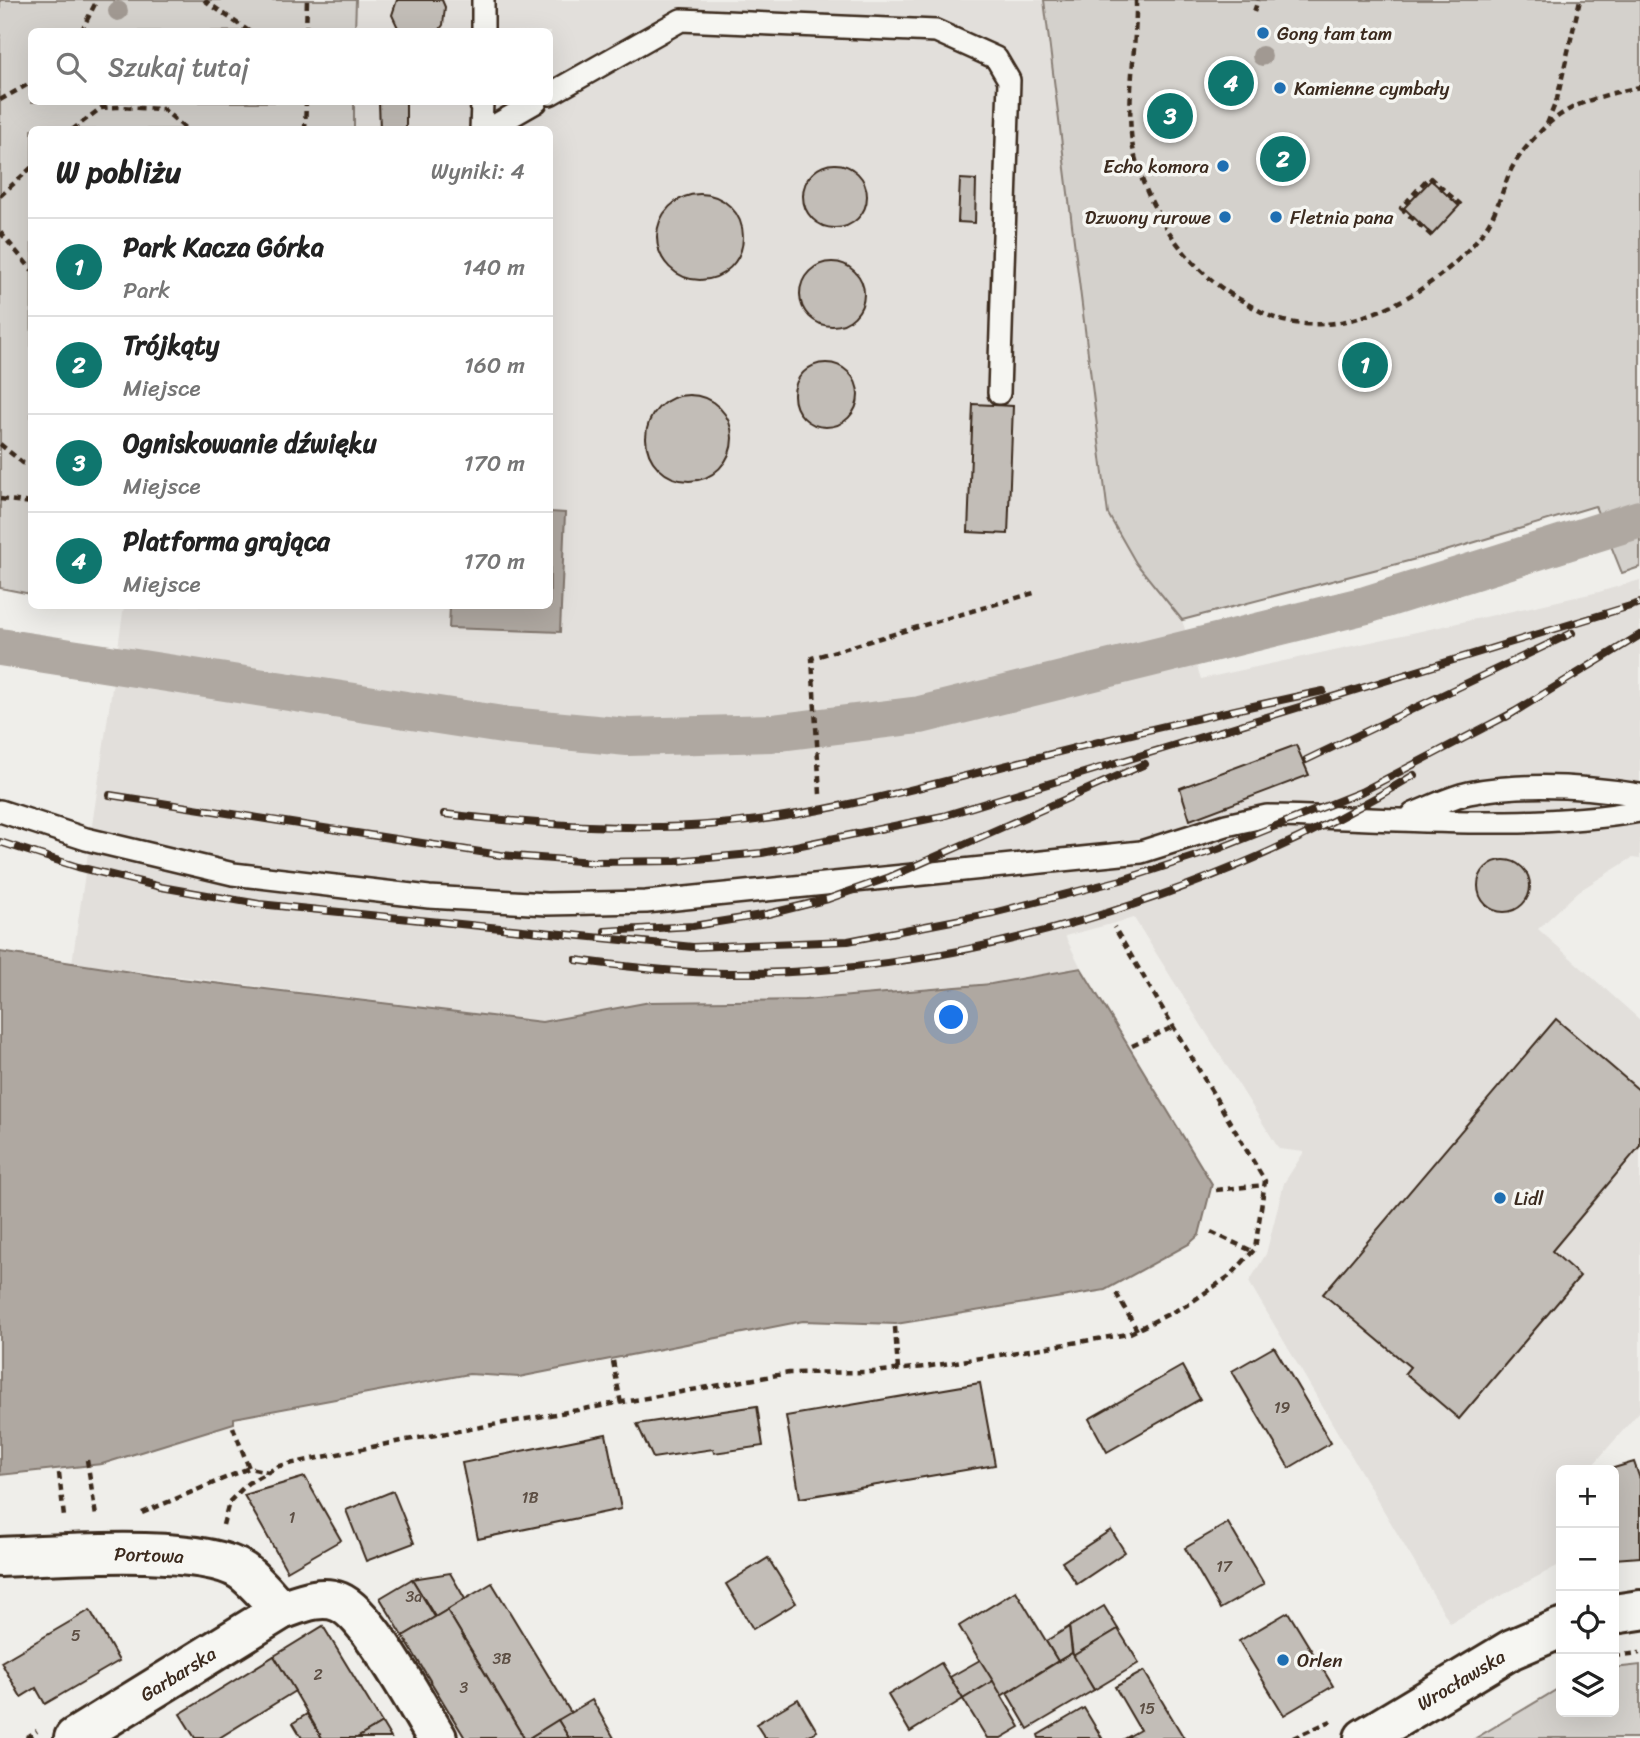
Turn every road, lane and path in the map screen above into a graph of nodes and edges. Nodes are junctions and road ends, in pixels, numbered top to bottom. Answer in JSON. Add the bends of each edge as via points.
{"nodes":[{"id":1,"x":97,"y":0,"type":"edge"},
{"id":2,"x":204,"y":0,"type":"edge"},
{"id":3,"x":306,"y":0,"type":"edge"},
{"id":4,"x":484,"y":0,"type":"edge"},
{"id":5,"x":1136,"y":0,"type":"edge"},
{"id":6,"x":1258,"y":0,"type":"edge"},
{"id":7,"x":1580,"y":0,"type":"edge"},
{"id":8,"x":1254,"y":12,"type":"dead end"},
{"id":9,"x":82,"y":28,"type":"edge"},
{"id":10,"x":244,"y":28,"type":"edge"},
{"id":11,"x":306,"y":28,"type":"edge"},
{"id":12,"x":483,"y":28,"type":"edge"},
{"id":13,"x":28,"y":84,"type":"edge"},
{"id":14,"x":1640,"y":87,"type":"edge"},
{"id":15,"x":553,"y":92,"type":"edge"},
{"id":16,"x":0,"y":100,"type":"edge"},
{"id":17,"x":306,"y":105,"type":"edge"},
{"id":18,"x":481,"y":105,"type":"edge"},
{"id":19,"x":531,"y":105,"type":"edge"},
{"id":20,"x":77,"y":126,"type":"edge"},
{"id":21,"x":182,"y":126,"type":"edge"},
{"id":22,"x":305,"y":126,"type":"edge"},
{"id":23,"x":481,"y":126,"type":"edge"},
{"id":24,"x":493,"y":126,"type":"edge"},
{"id":25,"x":1545,"y":127,"type":"junction"},
{"id":26,"x":28,"y":171,"type":"edge"},
{"id":27,"x":0,"y":196,"type":"edge"},
{"id":28,"x":1461,"y":205,"type":"dead end"},
{"id":29,"x":0,"y":232,"type":"edge"},
{"id":30,"x":1432,"y":236,"type":"dead end"},
{"id":31,"x":28,"y":265,"type":"edge"},
{"id":32,"x":999,"y":393,"type":"dead end"},
{"id":33,"x":0,"y":444,"type":"edge"},
{"id":34,"x":28,"y":464,"type":"edge"},
{"id":35,"x":0,"y":499,"type":"edge"},
{"id":36,"x":28,"y":502,"type":"edge"},
{"id":37,"x":1037,"y":592,"type":"dead end"},
{"id":38,"x":820,"y":794,"type":"dead end"},
{"id":39,"x":1640,"y":795,"type":"edge"},
{"id":40,"x":0,"y":811,"type":"edge"},
{"id":41,"x":1640,"y":811,"type":"edge"},
{"id":42,"x":1401,"y":818,"type":"junction"},
{"id":43,"x":1114,"y":927,"type":"dead end"},
{"id":44,"x":1173,"y":1027,"type":"junction"},
{"id":45,"x":1132,"y":1046,"type":"dead end"},
{"id":46,"x":1265,"y":1185,"type":"junction"},
{"id":47,"x":1216,"y":1190,"type":"dead end"},
{"id":48,"x":1211,"y":1232,"type":"dead end"},
{"id":49,"x":1252,"y":1251,"type":"junction"},
{"id":50,"x":1116,"y":1293,"type":"dead end"},
{"id":51,"x":895,"y":1327,"type":"dead end"},
{"id":52,"x":1137,"y":1329,"type":"junction"},
{"id":53,"x":613,"y":1361,"type":"dead end"},
{"id":54,"x":898,"y":1370,"type":"junction"},
{"id":55,"x":621,"y":1404,"type":"junction"},
{"id":56,"x":233,"y":1427,"type":"dead end"},
{"id":57,"x":87,"y":1460,"type":"dead end"},
{"id":58,"x":249,"y":1468,"type":"junction"},
{"id":59,"x":269,"y":1472,"type":"junction"},
{"id":60,"x":59,"y":1473,"type":"dead end"},
{"id":61,"x":158,"y":1506,"type":"dead end"},
{"id":62,"x":65,"y":1527,"type":"dead end"},
{"id":63,"x":98,"y":1527,"type":"dead end"},
{"id":64,"x":0,"y":1557,"type":"edge"},
{"id":65,"x":214,"y":1562,"type":"junction"},
{"id":66,"x":281,"y":1610,"type":"junction"},
{"id":67,"x":1640,"y":1610,"type":"edge"},
{"id":68,"x":1619,"y":1613,"type":"edge"},
{"id":69,"x":1556,"y":1630,"type":"edge"},
{"id":70,"x":1640,"y":1653,"type":"edge"},
{"id":71,"x":1619,"y":1655,"type":"edge"},
{"id":72,"x":56,"y":1734,"type":"edge"},
{"id":73,"x":26,"y":1738,"type":"edge"},
{"id":74,"x":437,"y":1738,"type":"edge"},
{"id":75,"x":1364,"y":1738,"type":"edge"}],
"edges":[{"from":1,"to":9,"type":"path"},
{"from":2,"to":10,"type":"path"},
{"from":3,"to":11,"type":"path"},
{"from":4,"to":12,"type":"lane"},
{"from":5,"to":25,"type":"path","via":[[1133,149],[1156,210],[1175,240],[1223,290],[1282,320],[1305,324],[1344,321],[1401,300],[1431,282],[1484,231],[1502,200],[1510,173]]},
{"from":6,"to":8,"type":"path"},
{"from":7,"to":25,"type":"path","via":[[1557,99]]},
{"from":13,"to":16,"type":"path"},
{"from":14,"to":25,"type":"path","via":[[1586,100]]},
{"from":15,"to":32,"type":"lane","via":[[681,20],[936,31],[996,58],[1009,80]]},
{"from":17,"to":22,"type":"path"},
{"from":18,"to":23,"type":"lane"},
{"from":19,"to":24,"type":"lane"},
{"from":20,"to":21,"type":"path","via":[[101,108],[117,107],[163,109]]},
{"from":26,"to":27,"type":"path"},
{"from":28,"to":30,"type":"path","via":[[1429,177],[1401,208]]},
{"from":29,"to":31,"type":"path"},
{"from":33,"to":34,"type":"path"},
{"from":35,"to":36,"type":"path"},
{"from":37,"to":38,"type":"path","via":[[813,658]]},
{"from":39,"to":42,"type":"lane","via":[[1587,786],[1525,788],[1468,794]]},
{"from":40,"to":42,"type":"lane","via":[[86,839],[233,874],[429,897],[547,904],[646,902],[1141,852],[1267,816]]},
{"from":41,"to":42,"type":"lane","via":[[1590,820]]},
{"from":43,"to":44,"type":"path"},
{"from":44,"to":45,"type":"path"},
{"from":44,"to":46,"type":"path"},
{"from":46,"to":47,"type":"path"},
{"from":46,"to":49,"type":"path"},
{"from":48,"to":49,"type":"path"},
{"from":49,"to":52,"type":"path","via":[[1231,1275],[1187,1305]]},
{"from":50,"to":52,"type":"path"},
{"from":51,"to":54,"type":"path"},
{"from":52,"to":54,"type":"path"},
{"from":53,"to":55,"type":"path"},
{"from":54,"to":55,"type":"path","via":[[789,1373]]},
{"from":55,"to":59,"type":"path","via":[[401,1441],[279,1466]]},
{"from":56,"to":58,"type":"path"},
{"from":57,"to":63,"type":"path"},
{"from":58,"to":59,"type":"path"},
{"from":58,"to":61,"type":"path"},
{"from":59,"to":65,"type":"path","via":[[248,1483],[229,1502]]},
{"from":60,"to":62,"type":"path"},
{"from":64,"to":65,"type":"street","name":"Portowa","via":[[116,1553],[201,1557]]},
{"from":65,"to":66,"type":"street","name":"Portowa","via":[[241,1571]]},
{"from":66,"to":72,"type":"street","name":"Garbarska"},
{"from":66,"to":74,"type":"street","name":"Garbarska","via":[[311,1600],[339,1602],[362,1619]]},
{"from":67,"to":68,"type":"street"},
{"from":69,"to":75,"type":"street","name":"Wrocławska","via":[[1512,1649]]},
{"from":70,"to":71,"type":"path"},
{"from":72,"to":73,"type":"path"}]}
